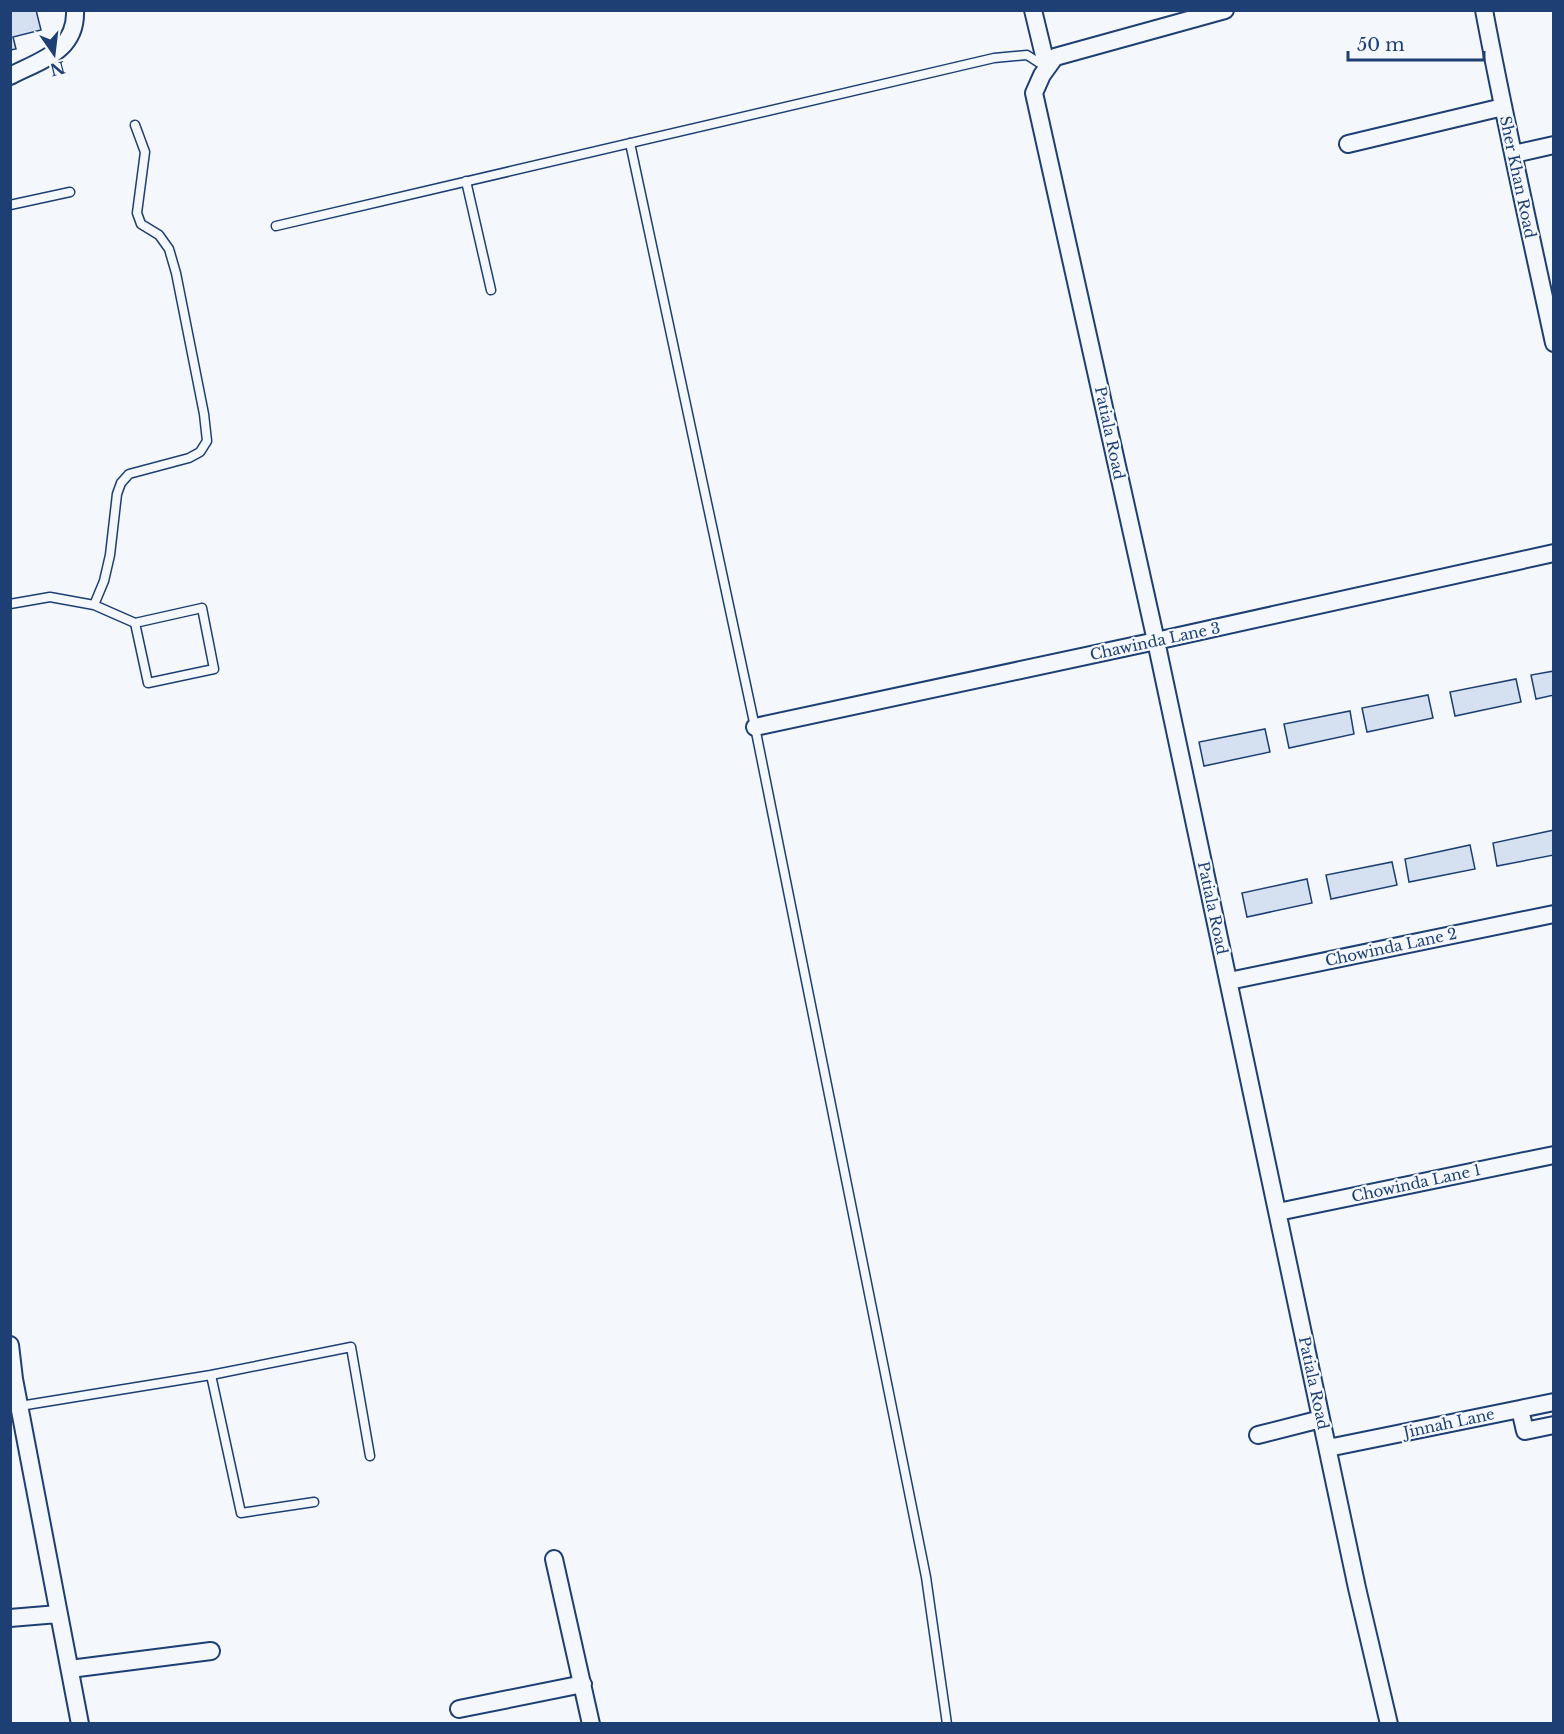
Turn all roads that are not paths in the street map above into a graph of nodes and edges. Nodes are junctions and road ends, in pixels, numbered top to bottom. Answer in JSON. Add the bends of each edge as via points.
{"nodes":[{"id":1,"x":75,"y":10,"type":"edge"},
{"id":2,"x":1033,"y":10,"type":"edge"},
{"id":3,"x":1225,"y":10,"type":"edge"},
{"id":4,"x":1484,"y":10,"type":"edge"},
{"id":5,"x":1195,"y":14,"type":"edge"},
{"id":6,"x":1047,"y":68,"type":"junction"},
{"id":7,"x":10,"y":76,"type":"edge"},
{"id":8,"x":1503,"y":107,"type":"junction"},
{"id":9,"x":135,"y":125,"type":"dead end"},
{"id":10,"x":630,"y":143,"type":"junction"},
{"id":11,"x":1348,"y":144,"type":"dead end"},
{"id":12,"x":1554,"y":145,"type":"edge"},
{"id":13,"x":1514,"y":154,"type":"junction"},
{"id":14,"x":466,"y":182,"type":"junction"},
{"id":15,"x":70,"y":192,"type":"dead end"},
{"id":16,"x":10,"y":205,"type":"edge"},
{"id":17,"x":276,"y":226,"type":"dead end"},
{"id":18,"x":491,"y":291,"type":"dead end"},
{"id":19,"x":1553,"y":334,"type":"edge"},
{"id":20,"x":1554,"y":553,"type":"edge"},
{"id":21,"x":10,"y":604,"type":"edge"},
{"id":22,"x":94,"y":605,"type":"junction"},
{"id":23,"x":135,"y":623,"type":"junction"},
{"id":24,"x":1156,"y":641,"type":"junction"},
{"id":25,"x":755,"y":727,"type":"junction"},
{"id":26,"x":1554,"y":914,"type":"edge"},
{"id":27,"x":1229,"y":981,"type":"junction"},
{"id":28,"x":1554,"y":1155,"type":"edge"},
{"id":29,"x":1278,"y":1212,"type":"junction"},
{"id":30,"x":10,"y":1345,"type":"edge"},
{"id":31,"x":211,"y":1375,"type":"junction"},
{"id":32,"x":12,"y":1379,"type":"edge"},
{"id":33,"x":1554,"y":1402,"type":"edge"},
{"id":34,"x":20,"y":1406,"type":"junction"},
{"id":35,"x":1520,"y":1409,"type":"junction"},
{"id":36,"x":1322,"y":1419,"type":"junction"},
{"id":37,"x":1554,"y":1425,"type":"edge"},
{"id":38,"x":1258,"y":1435,"type":"dead end"},
{"id":39,"x":1328,"y":1448,"type":"junction"},
{"id":40,"x":370,"y":1456,"type":"dead end"},
{"id":41,"x":314,"y":1502,"type":"dead end"},
{"id":42,"x":554,"y":1559,"type":"dead end"},
{"id":43,"x":58,"y":1614,"type":"junction"},
{"id":44,"x":10,"y":1618,"type":"edge"},
{"id":45,"x":211,"y":1651,"type":"dead end"},
{"id":46,"x":70,"y":1669,"type":"junction"},
{"id":47,"x":583,"y":1684,"type":"junction"},
{"id":48,"x":459,"y":1709,"type":"dead end"},
{"id":49,"x":80,"y":1724,"type":"edge"},
{"id":50,"x":591,"y":1724,"type":"edge"},
{"id":51,"x":947,"y":1724,"type":"edge"},
{"id":52,"x":1389,"y":1724,"type":"edge"}],
"edges":[{"from":1,"to":7,"type":"street","via":[[71,36],[61,49]]},
{"from":2,"to":6,"type":"street"},
{"from":3,"to":5,"type":"street"},
{"from":4,"to":8,"type":"street","name":"Sher Khan Road"},
{"from":5,"to":6,"type":"street","via":[[1055,57]]},
{"from":6,"to":10,"type":"lane","via":[[1027,55],[994,58]]},
{"from":6,"to":24,"type":"street","name":"Patiala Road","via":[[1034,93]]},
{"from":8,"to":11,"type":"street"},
{"from":8,"to":13,"type":"street","name":"Sher Khan Road"},
{"from":9,"to":22,"type":"lane","via":[[145,152],[137,213],[141,224],[159,235],[169,249],[207,441],[200,452],[189,458],[129,474],[121,483],[104,581]]},
{"from":10,"to":14,"type":"lane"},
{"from":10,"to":25,"type":"lane"},
{"from":12,"to":13,"type":"street"},
{"from":13,"to":19,"type":"street","name":"Sher Khan Road"},
{"from":14,"to":17,"type":"lane"},
{"from":14,"to":18,"type":"lane"},
{"from":15,"to":16,"type":"lane"},
{"from":20,"to":24,"type":"street","name":"Chawinda Lane 3"},
{"from":21,"to":22,"type":"lane","via":[[50,597]]},
{"from":22,"to":23,"type":"lane"},
{"from":23,"to":23,"type":"lane","via":[[148,683],[213,669],[202,608]]},
{"from":24,"to":25,"type":"street","name":"Chawinda Lane 3"},
{"from":24,"to":27,"type":"street","name":"Patiala Road"},
{"from":25,"to":51,"type":"lane","via":[[926,1576]]},
{"from":26,"to":27,"type":"street","name":"Chowinda Lane 2"},
{"from":27,"to":29,"type":"street","name":"Patiala Road"},
{"from":28,"to":29,"type":"street","name":"Chowinda Lane 1"},
{"from":29,"to":36,"type":"street","name":"Patiala Road"},
{"from":30,"to":32,"type":"street"},
{"from":31,"to":34,"type":"lane"},
{"from":31,"to":40,"type":"lane","via":[[351,1347]]},
{"from":31,"to":41,"type":"lane","via":[[241,1513]]},
{"from":32,"to":34,"type":"street"},
{"from":33,"to":35,"type":"street","name":"Jinnah Lane"},
{"from":34,"to":43,"type":"street"},
{"from":35,"to":37,"type":"street","via":[[1525,1431]]},
{"from":35,"to":39,"type":"street","name":"Jinnah Lane"},
{"from":36,"to":38,"type":"street"},
{"from":36,"to":39,"type":"street","name":"Patiala Road"},
{"from":39,"to":52,"type":"street","name":"Patiala Road"},
{"from":42,"to":47,"type":"street"},
{"from":43,"to":44,"type":"street"},
{"from":43,"to":46,"type":"street"},
{"from":45,"to":46,"type":"street"},
{"from":46,"to":49,"type":"street"},
{"from":47,"to":48,"type":"street"},
{"from":47,"to":50,"type":"street"}]}
